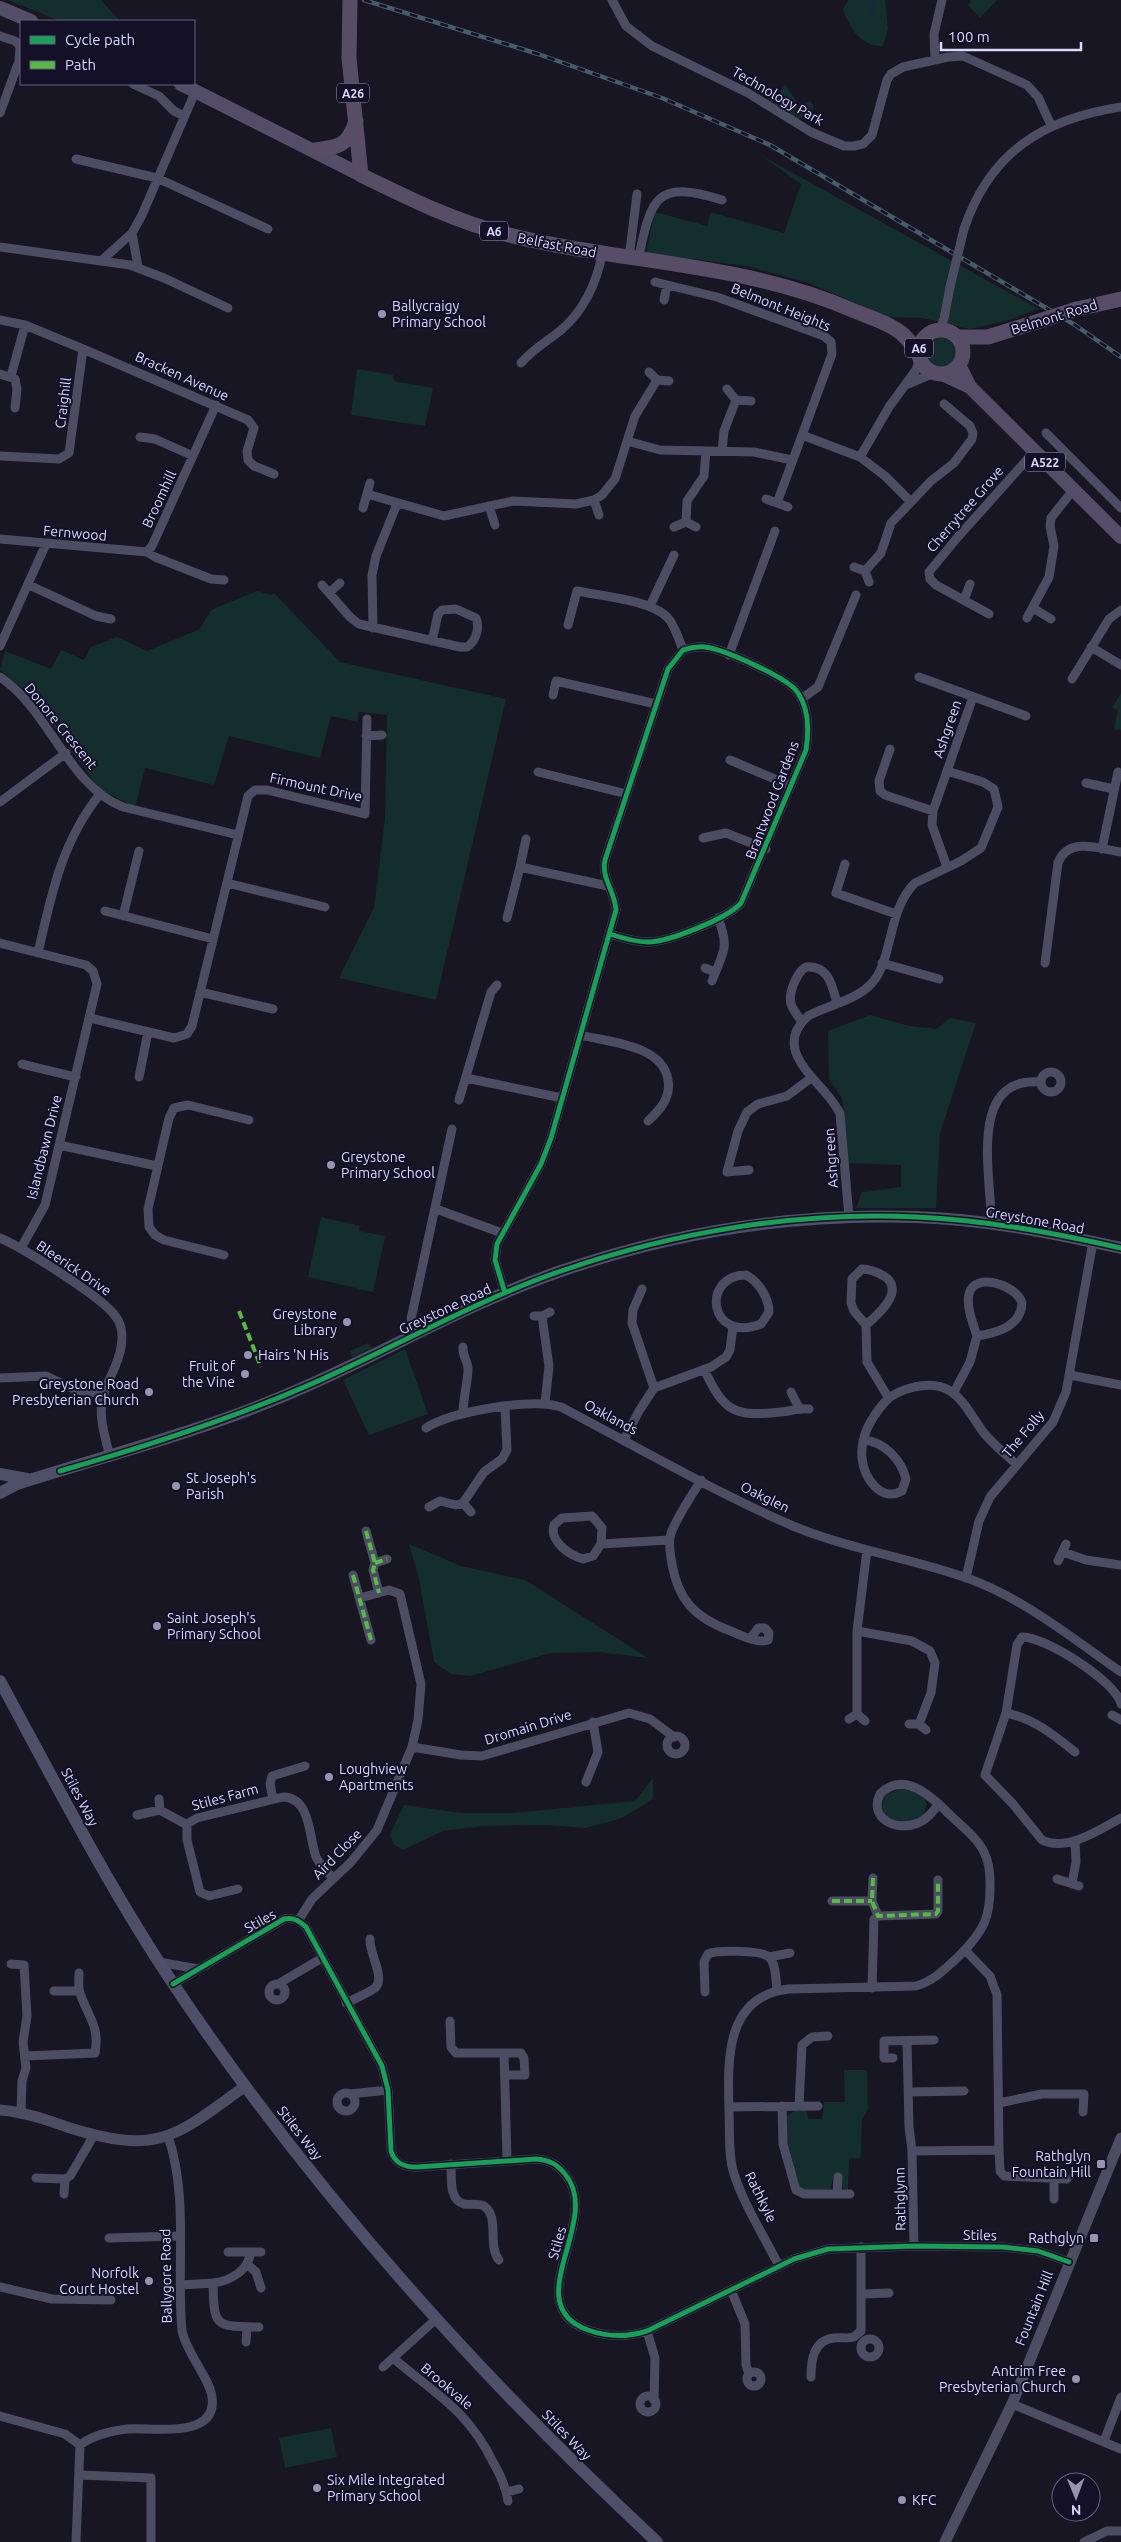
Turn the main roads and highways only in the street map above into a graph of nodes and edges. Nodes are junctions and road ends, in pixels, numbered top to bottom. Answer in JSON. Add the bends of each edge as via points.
{"nodes":[{"id":1,"x":350,"y":0,"type":"edge"},
{"id":2,"x":0,"y":8,"type":"edge"},
{"id":3,"x":29,"y":20,"type":"edge"},
{"id":4,"x":184,"y":85,"type":"edge"},
{"id":5,"x":356,"y":120,"type":"junction"},
{"id":6,"x":315,"y":150,"type":"junction"},
{"id":7,"x":361,"y":175,"type":"junction"},
{"id":8,"x":1121,"y":299,"type":"edge"},
{"id":9,"x":896,"y":329,"type":"junction"},
{"id":10,"x":944,"y":330,"type":"junction"},
{"id":11,"x":988,"y":337,"type":"junction"},
{"id":12,"x":920,"y":357,"type":"junction"},
{"id":13,"x":960,"y":362,"type":"junction"},
{"id":14,"x":938,"y":373,"type":"junction"},
{"id":15,"x":970,"y":387,"type":"junction"},
{"id":16,"x":1121,"y":537,"type":"edge"},
{"id":17,"x":1121,"y":1248,"type":"edge"},
{"id":18,"x":0,"y":1474,"type":"edge"},
{"id":19,"x":30,"y":1480,"type":"junction"},
{"id":20,"x":0,"y":1493,"type":"edge"},
{"id":21,"x":0,"y":1681,"type":"edge"},
{"id":22,"x":657,"y":2542,"type":"edge"}],
"edges":[{"from":1,"to":5,"type":"highway","number":"A26","via":[[348,58]]},
{"from":2,"to":3,"type":"main road"},
{"from":4,"to":6,"type":"main road","name":"Belfast Road","number":"A6"},
{"from":5,"to":6,"type":"highway","via":[[352,133],[341,145]]},
{"from":5,"to":7,"type":"highway","number":"A26"},
{"from":6,"to":7,"type":"main road","name":"Belfast Road","number":"A6"},
{"from":7,"to":9,"type":"highway","name":"Belfast Road","number":"A6","via":[[426,207],[503,234],[782,285],[834,302]]},
{"from":8,"to":11,"type":"highway","name":"Belmont Road","number":"A6","bridge":true},
{"from":9,"to":10,"type":"highway","name":"Belfast Road","number":"A6"},
{"from":9,"to":12,"type":"highway","name":"Belfast Road","number":"A6"},
{"from":10,"to":11,"type":"highway","name":"Belmont Road","number":"A6"},
{"from":10,"to":12,"type":"highway","number":"A6","via":[[921,342]]},
{"from":10,"to":13,"type":"highway","via":[[962,346]]},
{"from":11,"to":13,"type":"highway","name":"Belmont Road","number":"A6"},
{"from":12,"to":14,"type":"highway","number":"A6","via":[[925,367]]},
{"from":13,"to":14,"type":"highway","number":"A6","via":[[949,372]]},
{"from":13,"to":15,"type":"main road","number":"A522"},
{"from":14,"to":15,"type":"main road","number":"A522"},
{"from":15,"to":16,"type":"main road","number":"A522"},
{"from":17,"to":19,"type":"main road","name":"Greystone Road","via":[[991,1223],[916,1217],[849,1217],[747,1226],[656,1243],[560,1271],[505,1293],[282,1397],[203,1427]]},
{"from":18,"to":19,"type":"main road","name":"Greystone Road"},
{"from":19,"to":20,"type":"main road","name":"Greystone Road"},
{"from":21,"to":22,"type":"main road","name":"Stiles Way","via":[[102,1870],[173,1984],[244,2087],[320,2184],[435,2320],[584,2473]]}]}
